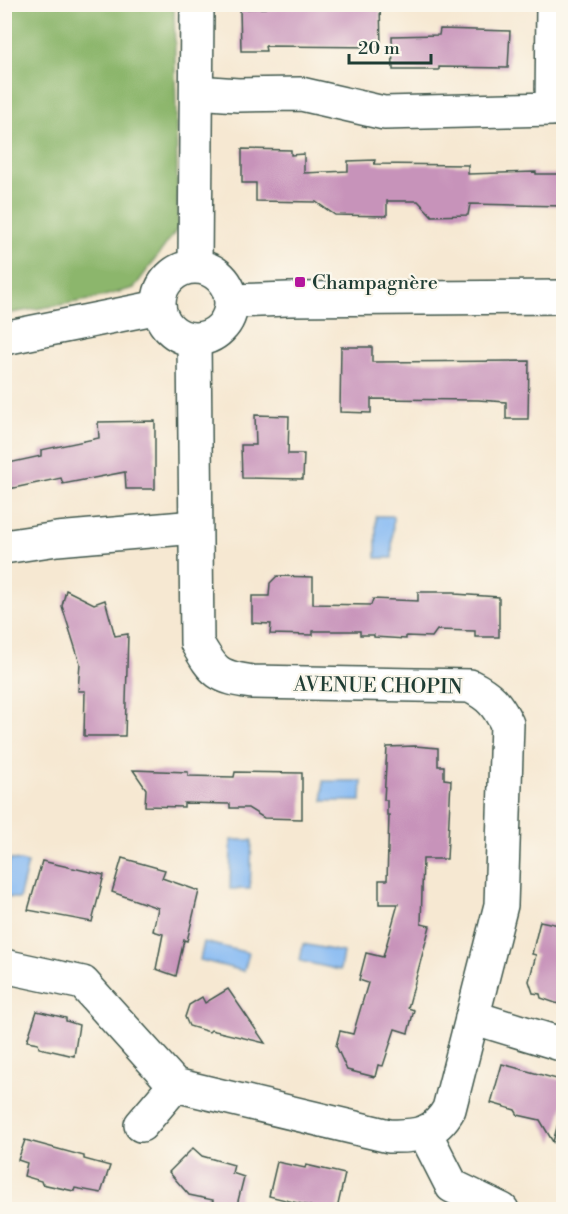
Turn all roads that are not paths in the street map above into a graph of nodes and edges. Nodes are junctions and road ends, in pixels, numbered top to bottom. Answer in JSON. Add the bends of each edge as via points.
{"nodes":[{"id":1,"x":197,"y":4,"type":"edge"},
{"id":2,"x":553,"y":4,"type":"edge"},
{"id":3,"x":197,"y":92,"type":"junction"},
{"id":4,"x":558,"y":110,"type":"edge"},
{"id":5,"x":195,"y":266,"type":"junction"},
{"id":6,"x":564,"y":297,"type":"edge"},
{"id":7,"x":232,"y":302,"type":"junction"},
{"id":8,"x":159,"y":307,"type":"junction"},
{"id":9,"x":4,"y":338,"type":"edge"},
{"id":10,"x":194,"y":340,"type":"junction"},
{"id":11,"x":195,"y":527,"type":"junction"},
{"id":12,"x":4,"y":547,"type":"edge"},
{"id":13,"x":4,"y":966,"type":"edge"},
{"id":14,"x":472,"y":1017,"type":"junction"},
{"id":15,"x":564,"y":1045,"type":"edge"},
{"id":16,"x":175,"y":1085,"type":"junction"},
{"id":17,"x":141,"y":1125,"type":"dead end"},
{"id":18,"x":425,"y":1133,"type":"junction"},
{"id":19,"x":502,"y":1209,"type":"edge"}],
"edges":[{"from":1,"to":3,"type":"street"},
{"from":2,"to":4,"type":"street"},
{"from":3,"to":4,"type":"street","via":[[301,94],[384,113]]},
{"from":3,"to":5,"type":"street"},
{"from":5,"to":7,"type":"street","via":[[216,273],[224,281]]},
{"from":5,"to":8,"type":"street","via":[[178,271],[164,284]]},
{"from":6,"to":7,"type":"street"},
{"from":7,"to":10,"type":"street","via":[[231,313],[217,333]]},
{"from":8,"to":9,"type":"street"},
{"from":8,"to":10,"type":"street","via":[[174,334]]},
{"from":10,"to":11,"type":"street","name":"AVENUE CHOPIN"},
{"from":11,"to":12,"type":"street"},
{"from":11,"to":14,"type":"street","name":"AVENUE CHOPIN","via":[[197,644],[211,668],[229,678],[252,682],[470,686],[498,706],[507,724],[501,905]]},
{"from":13,"to":16,"type":"street","via":[[83,983]]},
{"from":14,"to":15,"type":"street"},
{"from":14,"to":18,"type":"street","name":"AVENUE CHOPIN","via":[[449,1109],[442,1122]]},
{"from":16,"to":17,"type":"street"},
{"from":16,"to":18,"type":"street","via":[[390,1136]]},
{"from":18,"to":19,"type":"street","via":[[452,1186]]}]}
